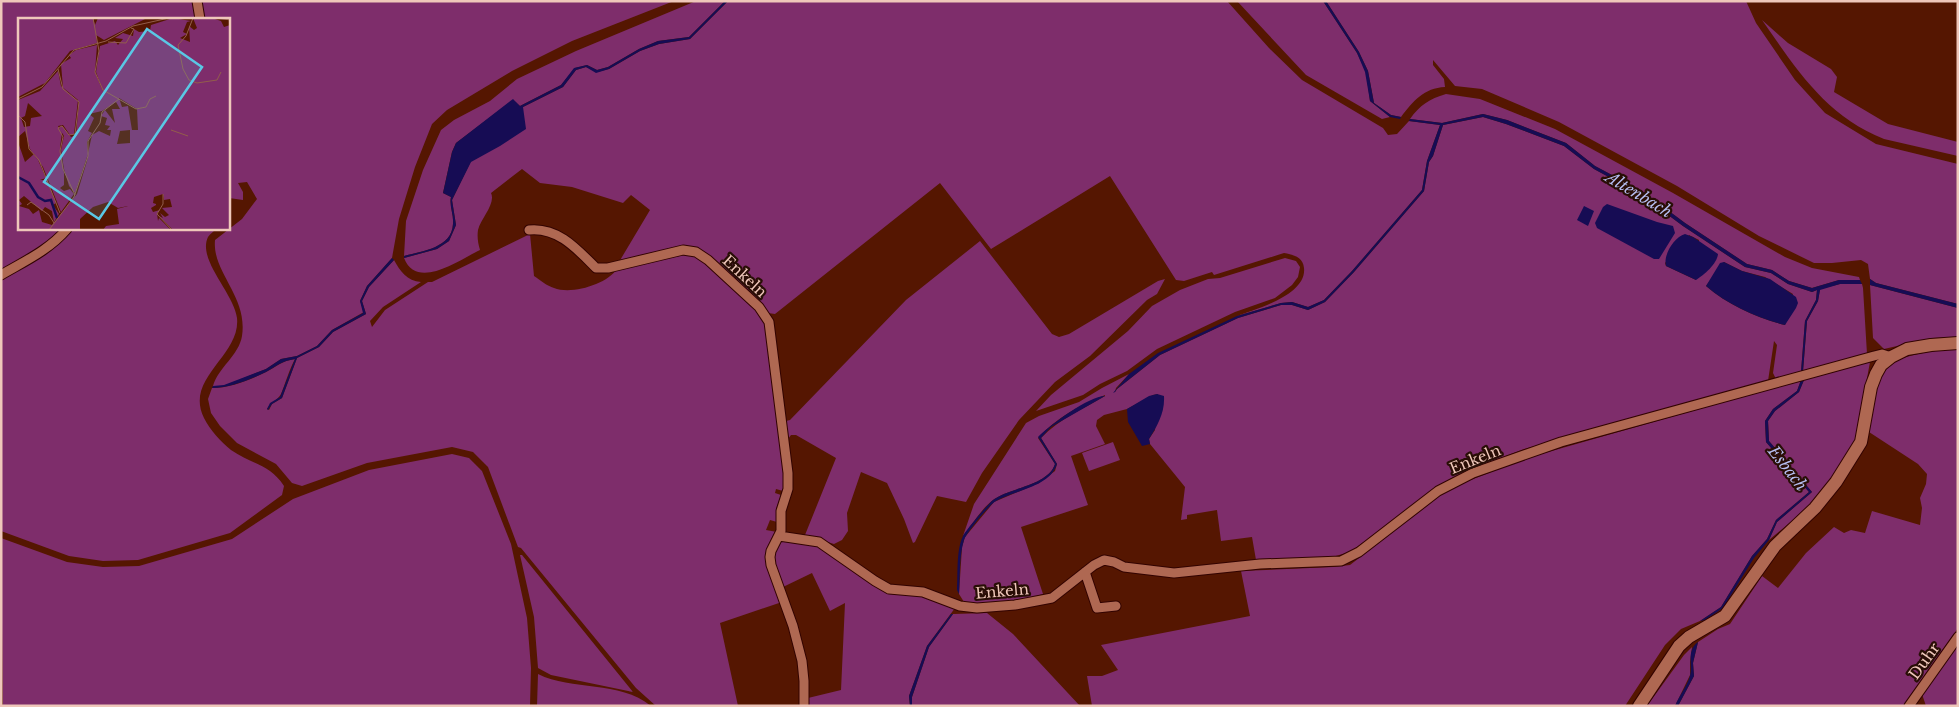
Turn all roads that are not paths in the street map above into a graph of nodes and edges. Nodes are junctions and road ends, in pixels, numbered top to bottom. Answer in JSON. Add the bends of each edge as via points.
{"nodes":[{"id":1,"x":197,"y":1,"type":"edge"},
{"id":2,"x":200,"y":18,"type":"edge"},
{"id":3,"x":66,"y":230,"type":"edge"},
{"id":4,"x":529,"y":230,"type":"dead end"},
{"id":5,"x":1,"y":275,"type":"edge"},
{"id":6,"x":1958,"y":344,"type":"edge"},
{"id":7,"x":1891,"y":357,"type":"junction"},
{"id":8,"x":779,"y":536,"type":"junction"},
{"id":9,"x":1085,"y":572,"type":"junction"},
{"id":10,"x":1116,"y":606,"type":"dead end"},
{"id":11,"x":1958,"y":638,"type":"edge"},
{"id":12,"x":1911,"y":703,"type":"edge"},
{"id":13,"x":804,"y":706,"type":"edge"},
{"id":14,"x":1639,"y":706,"type":"edge"}],
"edges":[{"from":1,"to":2,"type":"street"},
{"from":3,"to":5,"type":"street","via":[[45,250]]},
{"from":4,"to":8,"type":"street","name":"Enkeln","via":[[555,233],[573,245],[596,268],[683,250],[696,252],[759,307],[771,331],[788,473]]},
{"from":6,"to":7,"type":"street","via":[[1915,347]]},
{"from":7,"to":9,"type":"street","name":"Enkeln","via":[[1882,354],[1705,402],[1543,448],[1473,473],[1438,492],[1359,552],[1341,561],[1260,564],[1174,573],[1124,567],[1106,560]]},
{"from":7,"to":14,"type":"street","via":[[1876,374],[1869,394],[1861,442],[1836,482],[1815,508],[1775,546],[1729,612],[1679,646]]},
{"from":8,"to":9,"type":"street","name":"Enkeln","via":[[819,542],[884,587],[928,593],[971,608],[1000,607],[1052,598]]},
{"from":8,"to":13,"type":"street","name":"Enkeln","via":[[771,551],[771,565],[794,626],[802,661]]},
{"from":9,"to":10,"type":"street","via":[[1097,608]]},
{"from":11,"to":12,"type":"street","name":"Duhr"}]}
